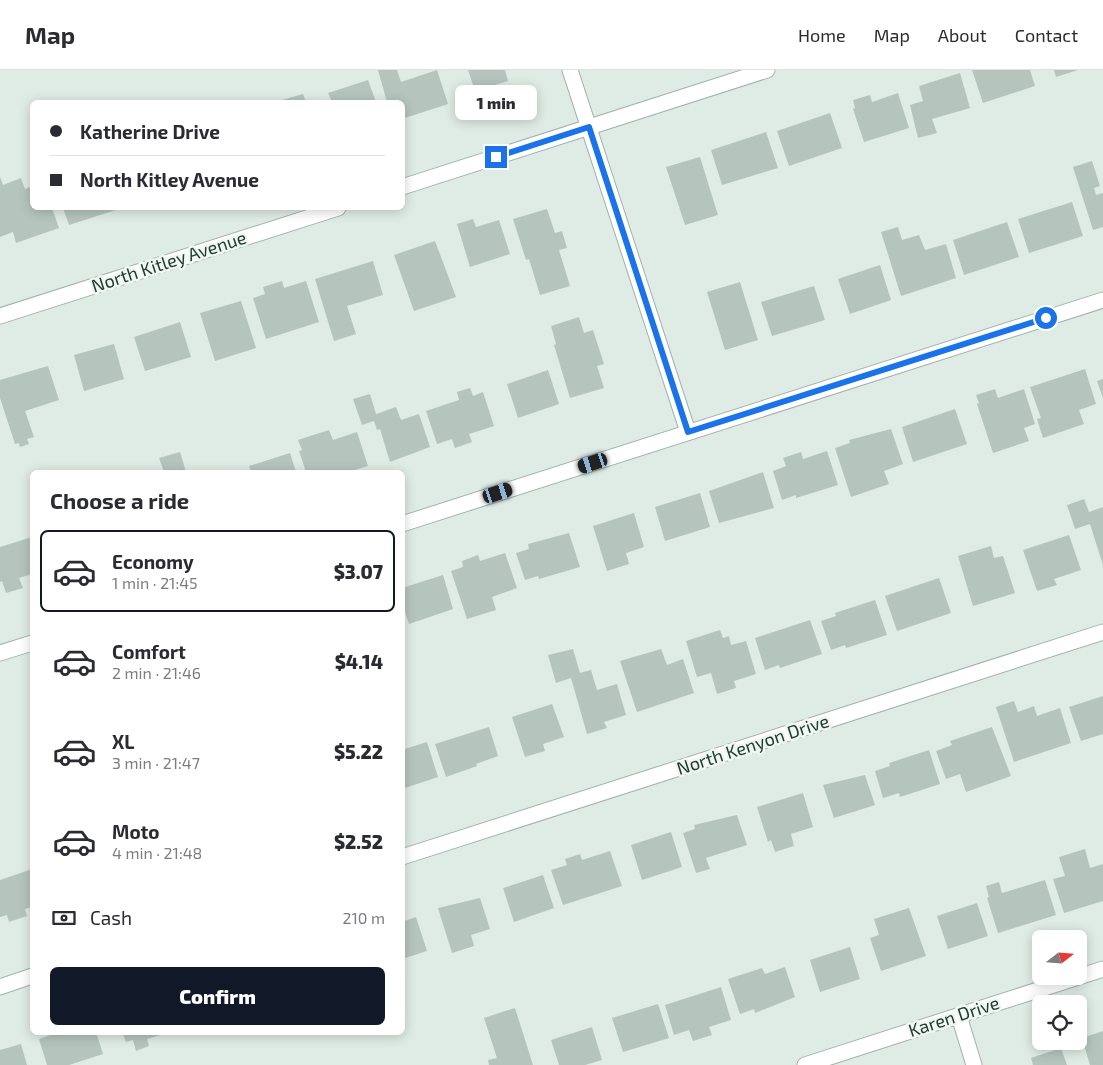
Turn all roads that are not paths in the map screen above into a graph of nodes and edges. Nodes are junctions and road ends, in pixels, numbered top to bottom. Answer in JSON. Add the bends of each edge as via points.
{"nodes":[{"id":1,"x":570,"y":70,"type":"edge"},
{"id":2,"x":767,"y":70,"type":"edge"},
{"id":3,"x":589,"y":127,"type":"junction"},
{"id":4,"x":405,"y":186,"type":"edge"},
{"id":5,"x":332,"y":210,"type":"edge"},
{"id":6,"x":1103,"y":300,"type":"edge"},
{"id":7,"x":0,"y":316,"type":"edge"},
{"id":8,"x":688,"y":432,"type":"junction"},
{"id":9,"x":405,"y":523,"type":"edge"},
{"id":10,"x":1103,"y":632,"type":"edge"},
{"id":11,"x":30,"y":643,"type":"edge"},
{"id":12,"x":0,"y":653,"type":"edge"},
{"id":13,"x":405,"y":856,"type":"edge"},
{"id":14,"x":1103,"y":969,"type":"edge"},
{"id":15,"x":30,"y":977,"type":"edge"},
{"id":16,"x":0,"y":987,"type":"edge"},
{"id":17,"x":959,"y":1016,"type":"junction"},
{"id":18,"x":805,"y":1065,"type":"edge"},
{"id":19,"x":974,"y":1065,"type":"edge"}],
"edges":[{"from":1,"to":3,"type":"street"},
{"from":2,"to":3,"type":"street"},
{"from":3,"to":4,"type":"street"},
{"from":3,"to":8,"type":"street"},
{"from":5,"to":7,"type":"street","name":"North Kitley Avenue"},
{"from":6,"to":8,"type":"street"},
{"from":8,"to":9,"type":"street"},
{"from":10,"to":13,"type":"street","name":"North Kenyon Drive"},
{"from":11,"to":12,"type":"street"},
{"from":14,"to":17,"type":"street","name":"Karen Drive"},
{"from":15,"to":16,"type":"street"},
{"from":17,"to":18,"type":"street","name":"Karen Drive"},
{"from":17,"to":19,"type":"street"}]}
